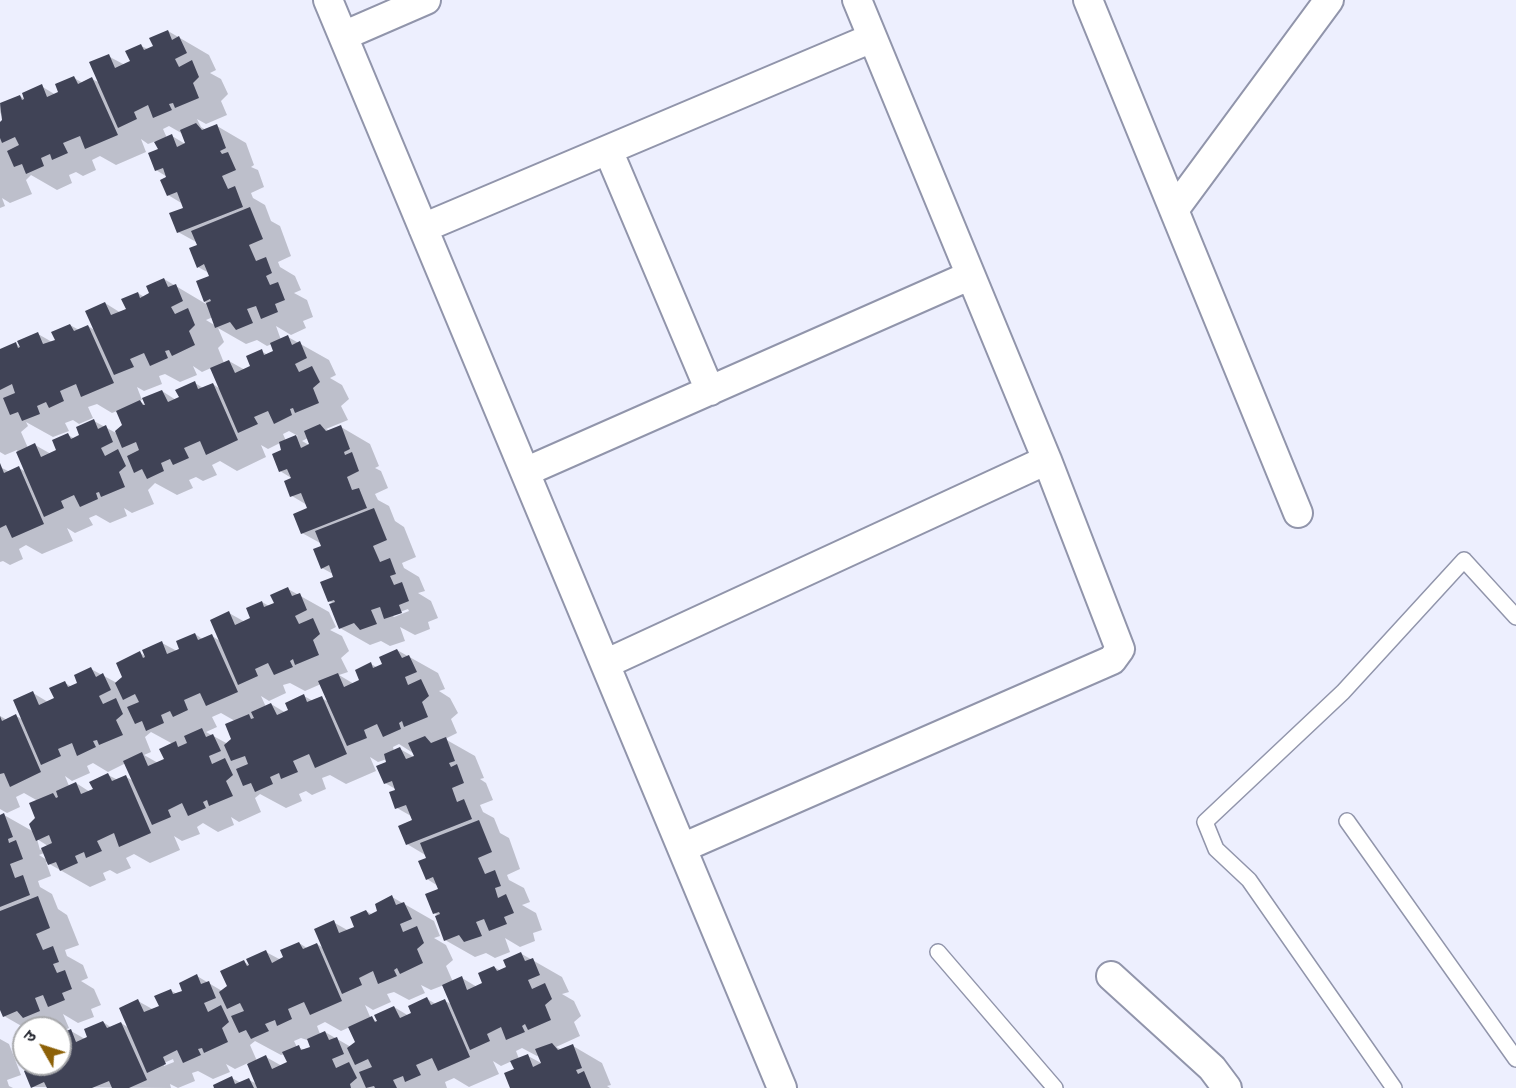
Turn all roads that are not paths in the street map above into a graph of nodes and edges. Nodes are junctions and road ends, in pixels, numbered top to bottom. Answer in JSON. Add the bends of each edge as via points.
{"nodes":[{"id":1,"x":328,"y":0,"type":"edge"},
{"id":2,"x":426,"y":0,"type":"edge"},
{"id":3,"x":857,"y":0,"type":"edge"},
{"id":4,"x":1088,"y":0,"type":"edge"},
{"id":5,"x":1322,"y":4,"type":"edge"},
{"id":6,"x":342,"y":36,"type":"junction"},
{"id":7,"x":872,"y":38,"type":"junction"},
{"id":8,"x":608,"y":150,"type":"junction"},
{"id":9,"x":1174,"y":210,"type":"junction"},
{"id":10,"x":423,"y":228,"type":"junction"},
{"id":11,"x":969,"y":276,"type":"junction"},
{"id":12,"x":710,"y":391,"type":"junction"},
{"id":13,"x":1047,"y":460,"type":"junction"},
{"id":14,"x":525,"y":472,"type":"junction"},
{"id":15,"x":1298,"y":513,"type":"dead end"},
{"id":16,"x":1516,"y":618,"type":"edge"},
{"id":17,"x":605,"y":664,"type":"junction"},
{"id":18,"x":1347,"y":821,"type":"dead end"},
{"id":19,"x":682,"y":848,"type":"junction"},
{"id":20,"x":938,"y":952,"type":"dead end"},
{"id":21,"x":1112,"y":976,"type":"dead end"},
{"id":22,"x":1516,"y":1059,"type":"edge"},
{"id":23,"x":782,"y":1088,"type":"edge"},
{"id":24,"x":1055,"y":1088,"type":"edge"},
{"id":25,"x":1227,"y":1088,"type":"edge"},
{"id":26,"x":1394,"y":1088,"type":"edge"}],
"edges":[{"from":1,"to":6,"type":"street"},
{"from":2,"to":6,"type":"street"},
{"from":3,"to":7,"type":"street"},
{"from":4,"to":9,"type":"street"},
{"from":5,"to":9,"type":"street"},
{"from":6,"to":10,"type":"street"},
{"from":7,"to":8,"type":"street"},
{"from":7,"to":11,"type":"street"},
{"from":8,"to":10,"type":"street"},
{"from":8,"to":12,"type":"street"},
{"from":9,"to":15,"type":"street"},
{"from":10,"to":14,"type":"street"},
{"from":11,"to":12,"type":"street"},
{"from":11,"to":13,"type":"street"},
{"from":12,"to":14,"type":"street"},
{"from":13,"to":17,"type":"street"},
{"from":13,"to":19,"type":"street","via":[[1118,642],[1120,649],[1112,660]]},
{"from":14,"to":17,"type":"street"},
{"from":16,"to":26,"type":"lane","via":[[1464,560],[1343,692],[1205,822],[1216,849],[1249,880]]},
{"from":17,"to":19,"type":"street"},
{"from":18,"to":22,"type":"lane"},
{"from":19,"to":23,"type":"street"},
{"from":20,"to":24,"type":"lane"},
{"from":21,"to":25,"type":"street","via":[[1212,1068]]}]}
